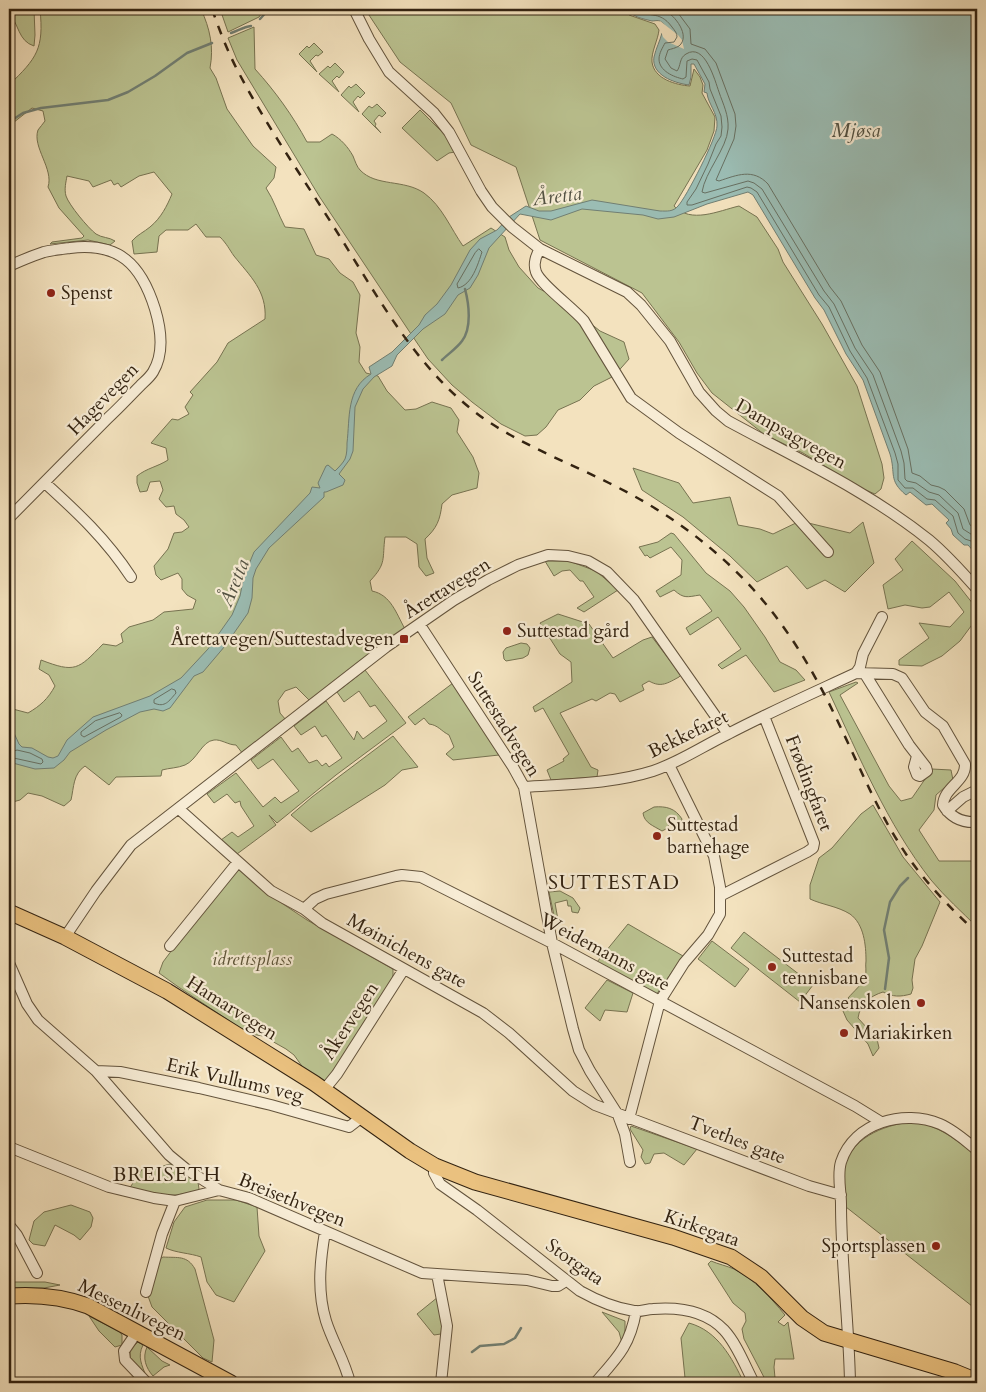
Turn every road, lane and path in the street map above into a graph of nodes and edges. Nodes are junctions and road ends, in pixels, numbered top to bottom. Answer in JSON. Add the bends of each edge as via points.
{"nodes":[{"id":1,"x":354,"y":9,"type":"edge"},
{"id":2,"x":540,"y":249,"type":"junction"},
{"id":3,"x":9,"y":266,"type":"edge"},
{"id":4,"x":45,"y":483,"type":"junction"},
{"id":5,"x":9,"y":518,"type":"edge"},
{"id":6,"x":828,"y":552,"type":"dead end"},
{"id":7,"x":131,"y":577,"type":"dead end"},
{"id":8,"x":977,"y":589,"type":"edge"},
{"id":9,"x":882,"y":617,"type":"dead end"},
{"id":10,"x":420,"y":625,"type":"junction"},
{"id":11,"x":860,"y":673,"type":"junction"},
{"id":12,"x":764,"y":716,"type":"junction"},
{"id":13,"x":728,"y":734,"type":"junction"},
{"id":14,"x":916,"y":756,"type":"dead end"},
{"id":15,"x":669,"y":765,"type":"junction"},
{"id":16,"x":524,"y":787,"type":"junction"},
{"id":17,"x":977,"y":790,"type":"edge"},
{"id":18,"x":179,"y":809,"type":"junction"},
{"id":19,"x":947,"y":811,"type":"junction"},
{"id":20,"x":977,"y":822,"type":"edge"},
{"id":21,"x":238,"y":862,"type":"junction"},
{"id":22,"x":720,"y":896,"type":"junction"},
{"id":23,"x":304,"y":909,"type":"junction"},
{"id":24,"x":9,"y":912,"type":"edge"},
{"id":25,"x":65,"y":937,"type":"junction"},
{"id":26,"x":552,"y":943,"type":"junction"},
{"id":27,"x":170,"y":946,"type":"dead end"},
{"id":28,"x":9,"y":963,"type":"edge"},
{"id":29,"x":404,"y":969,"type":"junction"},
{"id":30,"x":660,"y":1001,"type":"junction"},
{"id":31,"x":96,"y":1070,"type":"junction"},
{"id":32,"x":324,"y":1090,"type":"junction"},
{"id":33,"x":623,"y":1116,"type":"junction"},
{"id":34,"x":362,"y":1117,"type":"junction"},
{"id":35,"x":881,"y":1122,"type":"junction"},
{"id":36,"x":9,"y":1147,"type":"edge"},
{"id":37,"x":977,"y":1150,"type":"edge"},
{"id":38,"x":428,"y":1162,"type":"junction"},
{"id":39,"x":630,"y":1162,"type":"dead end"},
{"id":40,"x":219,"y":1190,"type":"junction"},
{"id":41,"x":841,"y":1195,"type":"junction"},
{"id":42,"x":175,"y":1201,"type":"junction"},
{"id":43,"x":9,"y":1225,"type":"edge"},
{"id":44,"x":326,"y":1232,"type":"junction"},
{"id":45,"x":37,"y":1273,"type":"dead end"},
{"id":46,"x":437,"y":1274,"type":"junction"},
{"id":47,"x":566,"y":1281,"type":"junction"},
{"id":48,"x":146,"y":1292,"type":"dead end"},
{"id":49,"x":9,"y":1296,"type":"edge"},
{"id":50,"x":636,"y":1312,"type":"junction"},
{"id":51,"x":137,"y":1332,"type":"junction"},
{"id":52,"x":849,"y":1341,"type":"junction"},
{"id":53,"x":977,"y":1381,"type":"edge"},
{"id":54,"x":146,"y":1383,"type":"edge"},
{"id":55,"x":231,"y":1383,"type":"edge"},
{"id":56,"x":350,"y":1383,"type":"edge"},
{"id":57,"x":441,"y":1383,"type":"edge"},
{"id":58,"x":595,"y":1383,"type":"edge"},
{"id":59,"x":754,"y":1383,"type":"edge"},
{"id":60,"x":850,"y":1383,"type":"edge"}],
"edges":[{"from":1,"to":2,"type":"street","name":"Dampsagvegen","via":[[389,72],[434,112],[492,207]]},
{"from":2,"to":6,"type":"street","via":[[534,267],[538,277],[584,321],[631,398],[778,496]]},
{"from":2,"to":8,"type":"street","name":"Dampsagvegen","via":[[627,292],[656,322],[699,392],[722,416],[908,524],[960,569]]},
{"from":3,"to":4,"type":"street","name":"Hagevegen","via":[[44,252],[85,246],[115,252],[128,261],[147,287],[161,333],[153,373]]},
{"from":4,"to":5,"type":"street","name":"Hagevegen"},
{"from":4,"to":7,"type":"street","via":[[88,522]]},
{"from":9,"to":11,"type":"street","via":[[862,654]]},
{"from":10,"to":13,"type":"street","name":"Årettavegen","via":[[454,600],[518,565],[548,555],[588,562],[607,572],[634,600]]},
{"from":10,"to":16,"type":"street","name":"Suttestadvegen"},
{"from":10,"to":18,"type":"street","name":"Årettavegen","via":[[386,647]]},
{"from":11,"to":12,"type":"street","name":"Bekkefaret"},
{"from":11,"to":14,"type":"street"},
{"from":11,"to":19,"type":"street","name":"Bekkefaret","via":[[893,674],[902,678],[925,712],[943,726],[966,770],[945,794],[943,804]]},
{"from":12,"to":13,"type":"street","name":"Bekkefaret"},
{"from":12,"to":22,"type":"street","name":"Frødingfaret","via":[[814,843],[813,848]]},
{"from":13,"to":15,"type":"street","name":"Bekkefaret"},
{"from":15,"to":16,"type":"street","name":"Bekkefaret","via":[[623,778]]},
{"from":15,"to":22,"type":"street","via":[[714,856]]},
{"from":16,"to":26,"type":"street","name":"Suttestadvegen"},
{"from":17,"to":19,"type":"street"},
{"from":18,"to":21,"type":"street","name":"Møinichens gate"},
{"from":18,"to":25,"type":"street","name":"Årettavegen","via":[[128,848]]},
{"from":19,"to":20,"type":"street","via":[[965,822]]},
{"from":21,"to":23,"type":"street","name":"Møinichens gate","via":[[271,891]]},
{"from":21,"to":27,"type":"street"},
{"from":22,"to":30,"type":"street","via":[[720,914]]},
{"from":23,"to":26,"type":"street","name":"Weidemanns gate","via":[[326,894],[396,876],[421,877]]},
{"from":23,"to":29,"type":"street","name":"Møinichens gate","via":[[322,923]]},
{"from":24,"to":25,"type":"main road","name":"Hamarvegen"},
{"from":25,"to":32,"type":"main road","name":"Hamarvegen","via":[[167,991]]},
{"from":26,"to":30,"type":"street","name":"Weidemanns gate"},
{"from":26,"to":33,"type":"street","name":"Suttestadvegen","via":[[579,1050]]},
{"from":28,"to":31,"type":"street","name":"Breisethvegen","via":[[27,1004],[38,1020]]},
{"from":29,"to":32,"type":"street","name":"Åkervegen"},
{"from":29,"to":33,"type":"street","name":"Møinichens gate","via":[[483,1013],[573,1091],[595,1105]]},
{"from":30,"to":33,"type":"street"},
{"from":30,"to":35,"type":"street","name":"Weidemanns gate"},
{"from":31,"to":34,"type":"street","name":"Erik Vullums veg","via":[[206,1090],[349,1127]]},
{"from":31,"to":40,"type":"street","name":"Breisethvegen","via":[[169,1156]]},
{"from":32,"to":34,"type":"main road","name":"Hamarvegen"},
{"from":33,"to":39,"type":"street","name":"Suttestadvegen"},
{"from":33,"to":41,"type":"street","name":"Tvethes gate","via":[[808,1186]]},
{"from":34,"to":38,"type":"main road","name":"Hamarvegen"},
{"from":35,"to":37,"type":"street","via":[[898,1118],[927,1119],[949,1129]]},
{"from":35,"to":41,"type":"street","via":[[862,1133],[844,1156],[840,1169]]},
{"from":36,"to":42,"type":"street","via":[[109,1186]]},
{"from":38,"to":47,"type":"street","name":"Storgata","via":[[440,1184]]},
{"from":38,"to":52,"type":"main road","name":"Kirkegata","via":[[482,1184],[673,1237],[731,1257],[761,1277],[813,1326],[828,1335]]},
{"from":40,"to":42,"type":"street"},
{"from":40,"to":44,"type":"street","name":"Breisethvegen","via":[[249,1198]]},
{"from":41,"to":52,"type":"street"},
{"from":42,"to":48,"type":"street"},
{"from":43,"to":45,"type":"street"},
{"from":44,"to":46,"type":"street","name":"Breisethvegen","via":[[422,1272]]},
{"from":44,"to":56,"type":"street","via":[[320,1270],[322,1302]]},
{"from":46,"to":47,"type":"street","name":"Breisethvegen","via":[[527,1280],[552,1286]]},
{"from":46,"to":57,"type":"street","via":[[447,1326]]},
{"from":47,"to":50,"type":"street","name":"Storgata","via":[[594,1298]]},
{"from":49,"to":51,"type":"main road","name":"Messenlivegen","via":[[40,1295],[70,1300]]},
{"from":50,"to":58,"type":"street","via":[[625,1348]]},
{"from":50,"to":59,"type":"street","name":"Storgata","via":[[680,1309],[712,1321],[725,1331]]},
{"from":51,"to":54,"type":"street","via":[[124,1351],[124,1360]]},
{"from":51,"to":55,"type":"main road","name":"Messenlivegen"},
{"from":52,"to":53,"type":"main road","name":"Kirkegata"},
{"from":52,"to":60,"type":"street"}]}
